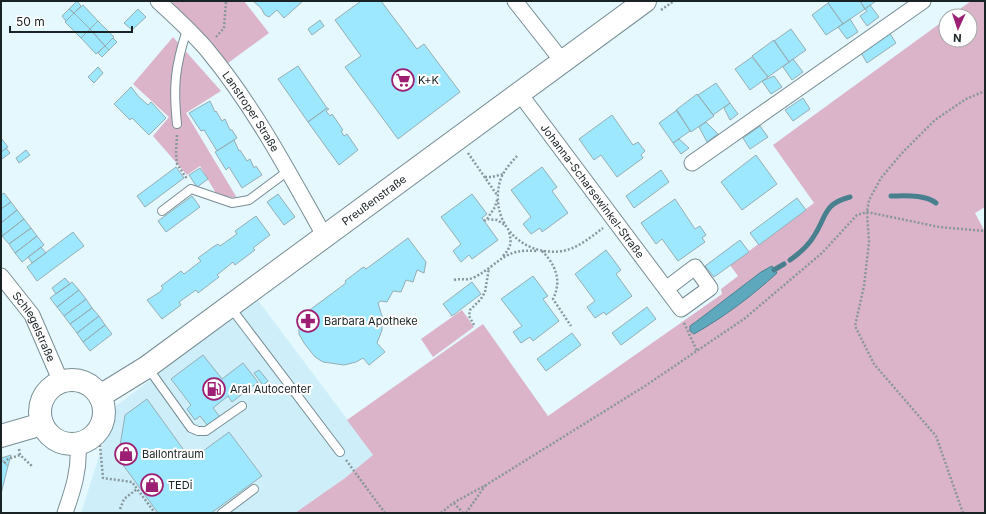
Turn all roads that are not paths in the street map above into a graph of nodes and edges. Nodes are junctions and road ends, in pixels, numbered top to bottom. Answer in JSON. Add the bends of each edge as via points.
{"nodes":[{"id":1,"x":158,"y":1,"type":"edge"},
{"id":2,"x":516,"y":1,"type":"edge"},
{"id":3,"x":923,"y":1,"type":"edge"},
{"id":4,"x":637,"y":3,"type":"edge"},
{"id":5,"x":187,"y":30,"type":"junction"},
{"id":6,"x":563,"y":62,"type":"junction"},
{"id":7,"x":520,"y":94,"type":"junction"},
{"id":8,"x":177,"y":124,"type":"road end"},
{"id":9,"x":692,"y":163,"type":"dead end"},
{"id":10,"x":288,"y":171,"type":"junction"},
{"id":11,"x":162,"y":211,"type":"dead end"},
{"id":12,"x":325,"y":237,"type":"junction"},
{"id":13,"x":1,"y":276,"type":"edge"},
{"id":14,"x":666,"y":288,"type":"junction"},
{"id":15,"x":230,"y":307,"type":"junction"},
{"id":16,"x":147,"y":367,"type":"junction"},
{"id":17,"x":61,"y":382,"type":"junction"},
{"id":18,"x":100,"y":396,"type":"junction"},
{"id":19,"x":242,"y":406,"type":"dead end"},
{"id":20,"x":42,"y":424,"type":"junction"},
{"id":21,"x":10,"y":442,"type":"edge"},
{"id":22,"x":78,"y":444,"type":"junction"},
{"id":23,"x":340,"y":452,"type":"road end"},
{"id":24,"x":254,"y":489,"type":"dead end"},
{"id":25,"x":65,"y":513,"type":"edge"},
{"id":26,"x":222,"y":513,"type":"edge"}],
"edges":[{"from":1,"to":5,"type":"street","name":"Lanstroper Straße"},
{"from":2,"to":6,"type":"street"},
{"from":3,"to":9,"type":"street"},
{"from":4,"to":6,"type":"street","name":"Preußenstraße"},
{"from":5,"to":8,"type":"lane","via":[[174,79]]},
{"from":5,"to":10,"type":"street","name":"Lanstroper Straße","via":[[206,49],[268,136]]},
{"from":6,"to":7,"type":"street","name":"Preußenstraße"},
{"from":7,"to":12,"type":"street","name":"Preußenstraße"},
{"from":7,"to":14,"type":"street","name":"Johanna-Scharsewinkel-Straße"},
{"from":10,"to":11,"type":"lane","via":[[249,200],[232,203],[191,189]]},
{"from":10,"to":12,"type":"street","name":"Lanstroper Straße"},
{"from":12,"to":15,"type":"street","name":"Preußenstraße"},
{"from":13,"to":17,"type":"street","name":"Schlegelstraße","via":[[32,315]]},
{"from":14,"to":14,"type":"street","name":"Johanna-Scharsewinkel-Straße","via":[[695,267],[710,288],[681,309]]},
{"from":15,"to":16,"type":"street","name":"Preußenstraße"},
{"from":15,"to":23,"type":"lane"},
{"from":16,"to":18,"type":"street","name":"Preußenstraße"},
{"from":16,"to":19,"type":"lane","via":[[191,428],[198,431],[206,431]]},
{"from":17,"to":18,"type":"street","via":[[83,382],[93,387]]},
{"from":17,"to":20,"type":"street","via":[[45,394],[39,414]]},
{"from":18,"to":22,"type":"street","via":[[104,405],[102,426],[88,441]]},
{"from":20,"to":21,"type":"street"},
{"from":20,"to":22,"type":"street","via":[[56,441]]},
{"from":22,"to":25,"type":"street","via":[[79,468]]},
{"from":24,"to":26,"type":"lane"}]}
